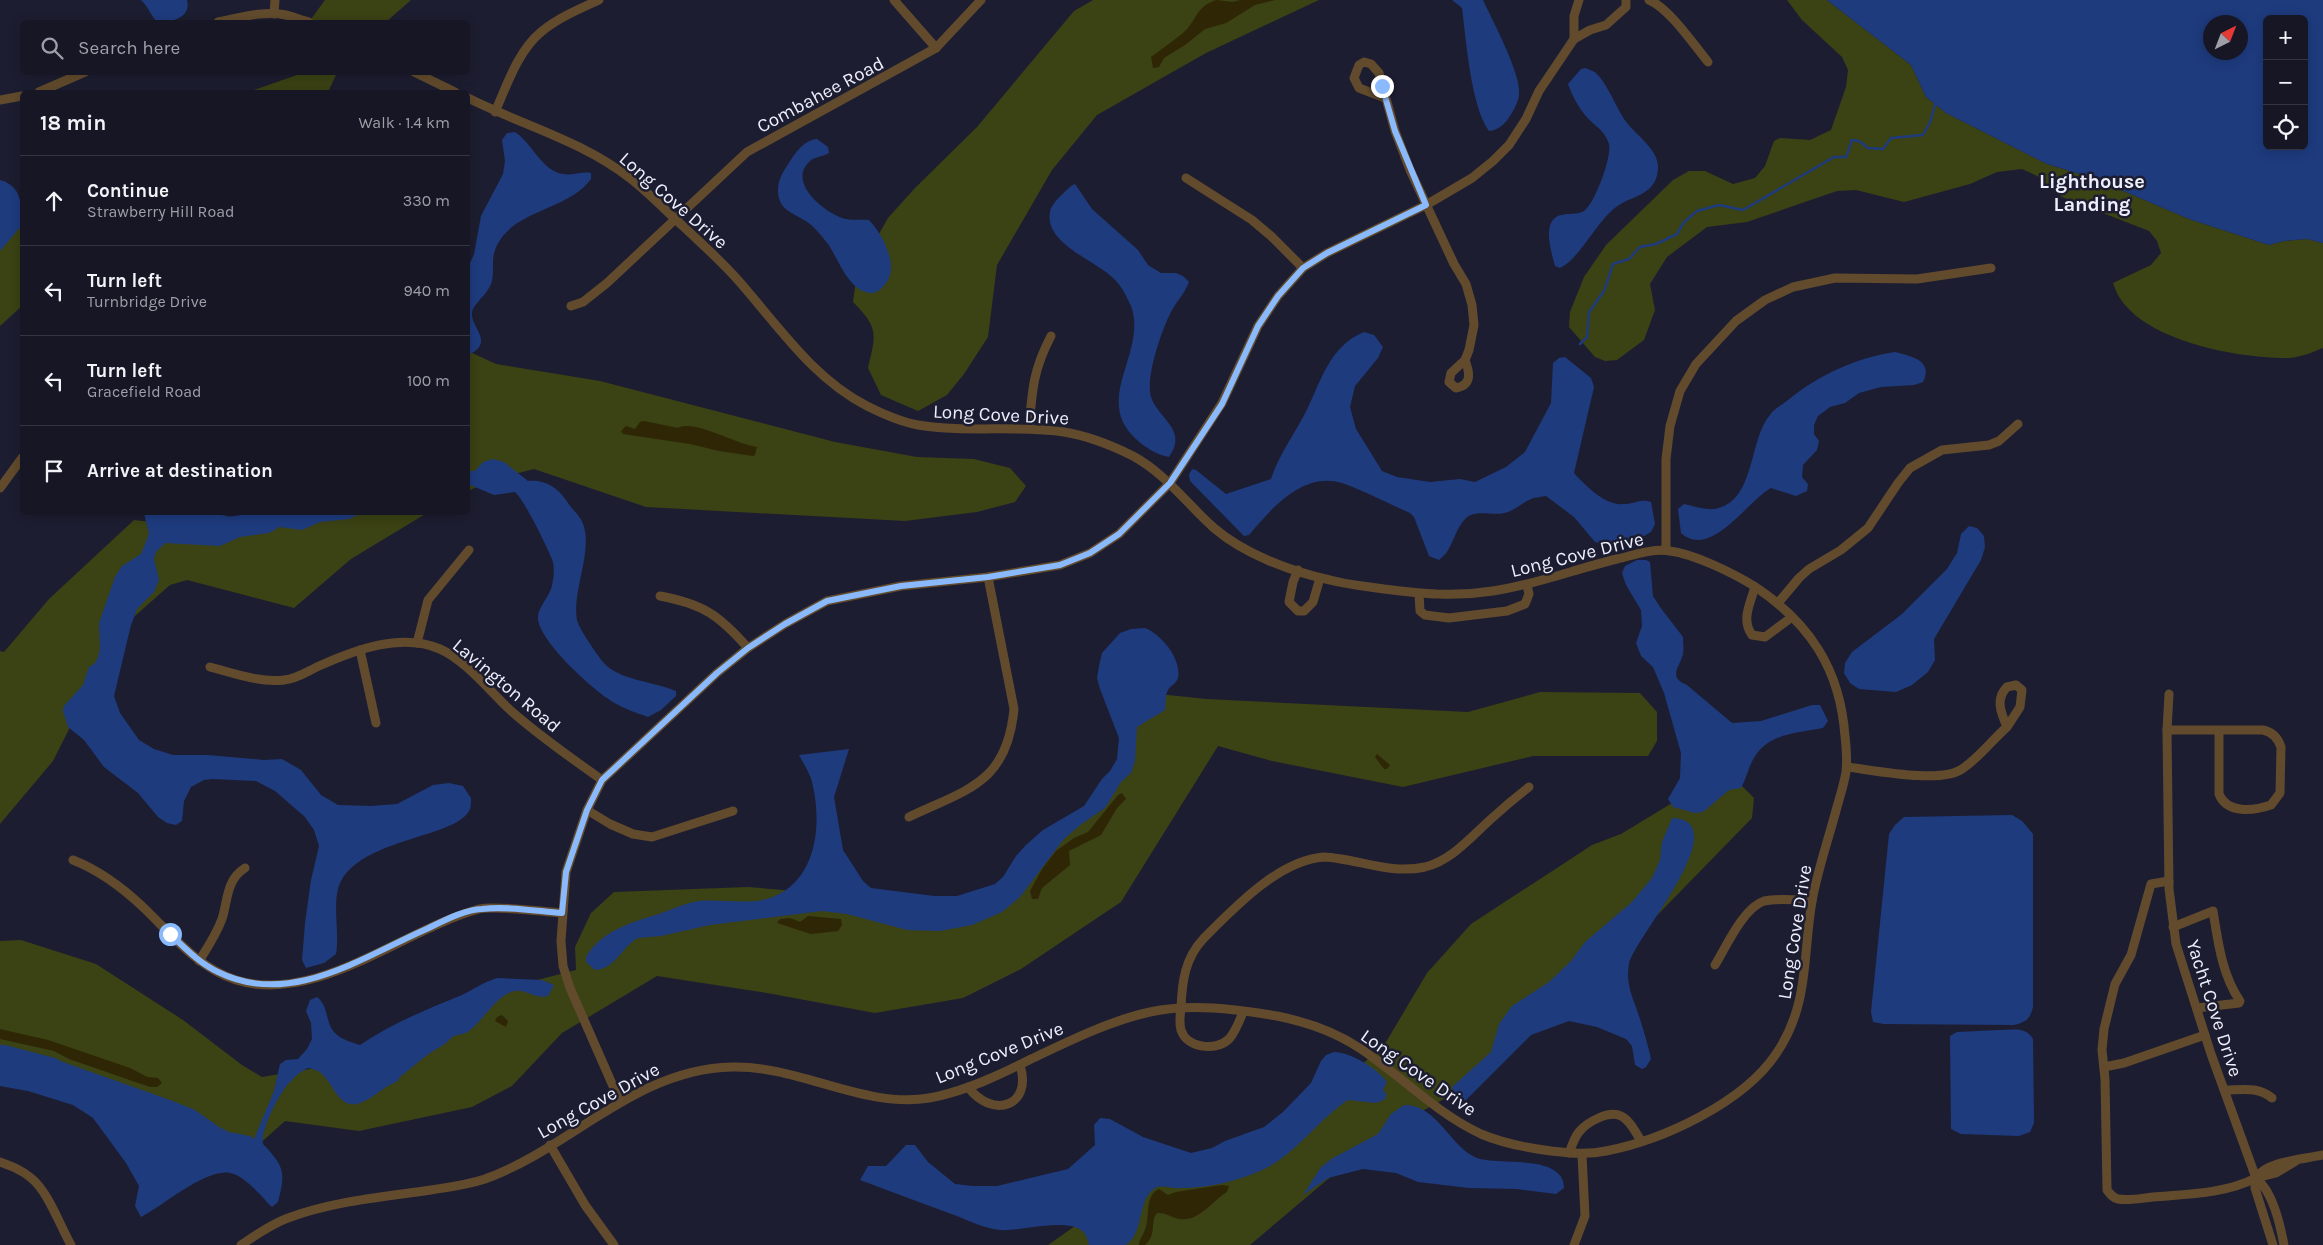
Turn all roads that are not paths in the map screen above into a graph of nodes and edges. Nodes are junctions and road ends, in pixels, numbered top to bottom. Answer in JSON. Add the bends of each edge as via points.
{"nodes":[{"id":1,"x":275,"y":0,"type":"edge"},
{"id":2,"x":599,"y":0,"type":"edge"},
{"id":3,"x":894,"y":0,"type":"edge"},
{"id":4,"x":981,"y":0,"type":"edge"},
{"id":5,"x":1579,"y":0,"type":"edge"},
{"id":6,"x":1626,"y":0,"type":"edge"},
{"id":7,"x":1649,"y":0,"type":"edge"},
{"id":8,"x":274,"y":14,"type":"junction"},
{"id":9,"x":228,"y":20,"type":"edge"},
{"id":10,"x":302,"y":20,"type":"edge"},
{"id":11,"x":1574,"y":38,"type":"junction"},
{"id":12,"x":936,"y":48,"type":"junction"},
{"id":13,"x":1708,"y":62,"type":"dead end"},
{"id":14,"x":78,"y":75,"type":"edge"},
{"id":15,"x":419,"y":75,"type":"edge"},
{"id":16,"x":44,"y":90,"type":"edge"},
{"id":17,"x":442,"y":90,"type":"edge"},
{"id":18,"x":20,"y":96,"type":"edge"},
{"id":19,"x":1385,"y":98,"type":"dead end"},
{"id":20,"x":470,"y":99,"type":"edge"},
{"id":21,"x":0,"y":100,"type":"edge"},
{"id":22,"x":495,"y":112,"type":"junction"},
{"id":23,"x":1186,"y":178,"type":"dead end"},
{"id":24,"x":1426,"y":205,"type":"junction"},
{"id":25,"x":674,"y":218,"type":"junction"},
{"id":26,"x":1303,"y":268,"type":"junction"},
{"id":27,"x":1992,"y":268,"type":"dead end"},
{"id":28,"x":571,"y":306,"type":"dead end"},
{"id":29,"x":1051,"y":336,"type":"dead end"},
{"id":30,"x":1465,"y":360,"type":"dead end"},
{"id":31,"x":2018,"y":424,"type":"dead end"},
{"id":32,"x":1029,"y":430,"type":"junction"},
{"id":33,"x":20,"y":461,"type":"edge"},
{"id":34,"x":1170,"y":483,"type":"junction"},
{"id":35,"x":0,"y":488,"type":"edge"},
{"id":36,"x":1666,"y":549,"type":"junction"},
{"id":37,"x":469,"y":550,"type":"dead end"},
{"id":38,"x":1298,"y":570,"type":"junction"},
{"id":39,"x":988,"y":577,"type":"junction"},
{"id":40,"x":1320,"y":578,"type":"junction"},
{"id":41,"x":1527,"y":585,"type":"junction"},
{"id":42,"x":1755,"y":587,"type":"junction"},
{"id":43,"x":1419,"y":594,"type":"junction"},
{"id":44,"x":660,"y":596,"type":"dead end"},
{"id":45,"x":1778,"y":603,"type":"junction"},
{"id":46,"x":1792,"y":617,"type":"junction"},
{"id":47,"x":417,"y":643,"type":"junction"},
{"id":48,"x":748,"y":648,"type":"junction"},
{"id":49,"x":360,"y":650,"type":"junction"},
{"id":50,"x":210,"y":667,"type":"dead end"},
{"id":51,"x":2169,"y":694,"type":"dead end"},
{"id":52,"x":376,"y":723,"type":"dead end"},
{"id":53,"x":2007,"y":727,"type":"dead end"},
{"id":54,"x":2167,"y":730,"type":"junction"},
{"id":55,"x":2219,"y":730,"type":"junction"},
{"id":56,"x":1847,"y":768,"type":"junction"},
{"id":57,"x":602,"y":780,"type":"junction"},
{"id":58,"x":1529,"y":787,"type":"dead end"},
{"id":59,"x":587,"y":810,"type":"junction"},
{"id":60,"x":733,"y":812,"type":"dead end"},
{"id":61,"x":908,"y":817,"type":"dead end"},
{"id":62,"x":72,"y":860,"type":"dead end"},
{"id":63,"x":245,"y":868,"type":"dead end"},
{"id":64,"x":2169,"y":881,"type":"junction"},
{"id":65,"x":1812,"y":901,"type":"junction"},
{"id":66,"x":562,"y":913,"type":"junction"},
{"id":67,"x":2173,"y":927,"type":"junction"},
{"id":68,"x":199,"y":960,"type":"junction"},
{"id":69,"x":1715,"y":965,"type":"dead end"},
{"id":70,"x":1181,"y":1008,"type":"junction"},
{"id":71,"x":2197,"y":1008,"type":"junction"},
{"id":72,"x":1243,"y":1012,"type":"junction"},
{"id":73,"x":2205,"y":1035,"type":"junction"},
{"id":74,"x":1020,"y":1065,"type":"junction"},
{"id":75,"x":2104,"y":1067,"type":"junction"},
{"id":76,"x":968,"y":1086,"type":"junction"},
{"id":77,"x":2225,"y":1090,"type":"junction"},
{"id":78,"x":2272,"y":1098,"type":"dead end"},
{"id":79,"x":620,"y":1102,"type":"junction"},
{"id":80,"x":1641,"y":1141,"type":"junction"},
{"id":81,"x":550,"y":1145,"type":"junction"},
{"id":82,"x":1569,"y":1153,"type":"junction"},
{"id":83,"x":1582,"y":1155,"type":"junction"},
{"id":84,"x":2323,"y":1155,"type":"edge"},
{"id":85,"x":0,"y":1162,"type":"edge"},
{"id":86,"x":2256,"y":1178,"type":"junction"},
{"id":87,"x":2270,"y":1200,"type":"junction"},
{"id":88,"x":2259,"y":1203,"type":"junction"},
{"id":89,"x":2281,"y":1232,"type":"junction"},
{"id":90,"x":2270,"y":1235,"type":"junction"},
{"id":91,"x":70,"y":1245,"type":"edge"},
{"id":92,"x":241,"y":1245,"type":"edge"},
{"id":93,"x":614,"y":1245,"type":"edge"},
{"id":94,"x":1574,"y":1245,"type":"edge"},
{"id":95,"x":2273,"y":1245,"type":"edge"},
{"id":96,"x":2284,"y":1245,"type":"edge"}],
"edges":[{"from":1,"to":8,"type":"street"},
{"from":2,"to":22,"type":"street","via":[[540,32],[519,58]]},
{"from":3,"to":12,"type":"street"},
{"from":4,"to":12,"type":"street","name":"Combahee Road"},
{"from":5,"to":11,"type":"street","via":[[1574,16]]},
{"from":6,"to":11,"type":"street","via":[[1626,7],[1611,21]]},
{"from":7,"to":13,"type":"street","via":[[1667,14]]},
{"from":8,"to":9,"type":"street"},
{"from":8,"to":10,"type":"street"},
{"from":11,"to":24,"type":"street","via":[[1509,145],[1472,178]]},
{"from":12,"to":25,"type":"street","name":"Combahee Road","via":[[747,152]]},
{"from":14,"to":16,"type":"street"},
{"from":15,"to":17,"type":"street"},
{"from":18,"to":21,"type":"street"},
{"from":19,"to":24,"type":"street"},
{"from":20,"to":22,"type":"street","name":"Long Cove Drive"},
{"from":22,"to":25,"type":"street","name":"Long Cove Drive","via":[[589,151],[629,177]]},
{"from":23,"to":26,"type":"street","via":[[1252,220]]},
{"from":24,"to":26,"type":"street"},
{"from":24,"to":30,"type":"street","via":[[1466,284],[1472,305],[1474,325]]},
{"from":25,"to":28,"type":"street","name":"Combahee Road","via":[[606,283],[583,302]]},
{"from":25,"to":32,"type":"street","name":"Long Cove Drive","via":[[732,272],[799,353],[853,398],[918,425]]},
{"from":26,"to":34,"type":"street","via":[[1278,296],[1258,326],[1222,404]]},
{"from":27,"to":36,"type":"street","via":[[1917,279],[1835,278],[1793,287],[1765,300],[1736,321],[1696,364],[1680,391],[1670,426],[1666,459]]},
{"from":29,"to":32,"type":"street","via":[[1039,358],[1032,382]]},
{"from":31,"to":45,"type":"street","via":[[1999,441],[1942,450],[1910,468],[1868,528],[1798,578]]},
{"from":32,"to":34,"type":"street","name":"Long Cove Drive","via":[[1091,437],[1151,467]]},
{"from":33,"to":35,"type":"street"},
{"from":34,"to":38,"type":"street","name":"Long Cove Drive","via":[[1231,542],[1260,557]]},
{"from":34,"to":39,"type":"street","via":[[1119,534],[1090,553],[1060,565]]},
{"from":36,"to":41,"type":"street","name":"Long Cove Drive","via":[[1582,567]]},
{"from":36,"to":42,"type":"street","name":"Long Cove Drive","via":[[1713,564]]},
{"from":37,"to":47,"type":"street","via":[[428,600]]},
{"from":38,"to":40,"type":"street","name":"Long Cove Drive"},
{"from":38,"to":40,"type":"street","via":[[1289,602],[1298,611],[1304,611],[1313,602]]},
{"from":39,"to":48,"type":"street","via":[[901,586],[827,601]]},
{"from":39,"to":61,"type":"street","via":[[1014,709],[1012,731],[1005,752],[982,781]]},
{"from":40,"to":43,"type":"street","name":"Long Cove Drive"},
{"from":41,"to":43,"type":"street","name":"Long Cove Drive","via":[[1457,596]]},
{"from":41,"to":43,"type":"street","via":[[1529,594],[1525,604],[1507,611],[1449,618],[1425,615],[1420,611]]},
{"from":42,"to":45,"type":"street","name":"Long Cove Drive"},
{"from":42,"to":46,"type":"street","via":[[1746,620],[1752,635],[1765,637]]},
{"from":44,"to":48,"type":"street","via":[[700,606],[731,628]]},
{"from":45,"to":46,"type":"street","name":"Long Cove Drive"},
{"from":46,"to":56,"type":"street","name":"Long Cove Drive","via":[[1822,652],[1834,680],[1844,720]]},
{"from":47,"to":49,"type":"street","name":"Lavington Road","via":[[381,644]]},
{"from":47,"to":57,"type":"street","name":"Lavington Road","via":[[440,650],[459,663],[509,709]]},
{"from":48,"to":57,"type":"street"},
{"from":49,"to":50,"type":"street","name":"Lavington Road","via":[[285,680],[266,680]]},
{"from":49,"to":52,"type":"street"},
{"from":51,"to":54,"type":"street","name":"Yacht Cove Drive"},
{"from":53,"to":56,"type":"street","via":[[1961,770],[1948,775],[1920,776]]},
{"from":54,"to":55,"type":"street"},
{"from":54,"to":64,"type":"street","name":"Yacht Cove Drive"},
{"from":55,"to":55,"type":"street","via":[[2263,730],[2271,732],[2279,741],[2280,792],[2271,805],[2234,809],[2222,801],[2218,794]]},
{"from":56,"to":65,"type":"street","name":"Long Cove Drive"},
{"from":57,"to":59,"type":"street"},
{"from":58,"to":70,"type":"street","via":[[1454,852],[1426,867],[1383,868],[1325,857],[1303,861],[1280,874],[1238,905],[1202,940],[1188,961],[1182,980]]},
{"from":59,"to":60,"type":"street","via":[[633,834],[652,837]]},
{"from":59,"to":66,"type":"street","via":[[566,872]]},
{"from":62,"to":68,"type":"street","via":[[103,874],[122,888]]},
{"from":63,"to":68,"type":"street","via":[[230,883],[214,938]]},
{"from":64,"to":67,"type":"street","name":"Yacht Cove Drive"},
{"from":64,"to":75,"type":"street","via":[[2151,884],[2131,955],[2117,978],[2104,1029]]},
{"from":65,"to":69,"type":"street","via":[[1773,900],[1750,908]]},
{"from":65,"to":80,"type":"street","name":"Long Cove Drive","via":[[1799,1008],[1777,1054],[1758,1077],[1735,1096],[1673,1129]]},
{"from":66,"to":68,"type":"street","via":[[481,908],[453,917],[325,976],[293,984],[262,986],[236,980]]},
{"from":66,"to":79,"type":"street","via":[[563,966]]},
{"from":67,"to":71,"type":"street","name":"Yacht Cove Drive","via":[[2178,955]]},
{"from":67,"to":71,"type":"street","via":[[2213,911],[2223,963],[2240,1001]]},
{"from":70,"to":72,"type":"street","name":"Long Cove Drive"},
{"from":70,"to":72,"type":"street","via":[[1181,1032],[1188,1040],[1210,1047],[1229,1039]]},
{"from":70,"to":74,"type":"street","name":"Long Cove Drive","via":[[1148,1012],[1090,1032]]},
{"from":71,"to":73,"type":"street","name":"Yacht Cove Drive"},
{"from":72,"to":82,"type":"street","name":"Long Cove Drive","via":[[1282,1017],[1323,1028],[1360,1048],[1443,1111],[1482,1134],[1528,1148]]},
{"from":73,"to":75,"type":"street"},
{"from":73,"to":77,"type":"street","name":"Yacht Cove Drive"},
{"from":74,"to":76,"type":"street","name":"Long Cove Drive"},
{"from":74,"to":76,"type":"street","via":[[1024,1076],[1022,1085],[1018,1095],[1008,1104],[995,1106],[983,1102]]},
{"from":75,"to":86,"type":"street","via":[[2107,1190],[2112,1197],[2132,1199],[2210,1191]]},
{"from":76,"to":79,"type":"street","name":"Long Cove Drive","via":[[931,1098],[906,1099],[870,1096],[775,1070],[730,1067],[688,1072],[653,1084]]},
{"from":77,"to":78,"type":"street","via":[[2261,1091]]},
{"from":77,"to":86,"type":"street","name":"Yacht Cove Drive"},
{"from":79,"to":81,"type":"street","name":"Long Cove Drive"},
{"from":80,"to":82,"type":"street","via":[[1621,1115],[1613,1114],[1601,1117],[1579,1131]]},
{"from":80,"to":83,"type":"street","name":"Long Cove Drive"},
{"from":81,"to":92,"type":"street","name":"Long Cove Drive","via":[[505,1172],[472,1184],[368,1199],[289,1217]]},
{"from":81,"to":93,"type":"street","via":[[585,1205]]},
{"from":82,"to":83,"type":"street","name":"Long Cove Drive"},
{"from":83,"to":94,"type":"street","via":[[1585,1216]]},
{"from":84,"to":86,"type":"street","via":[[2274,1166]]},
{"from":85,"to":91,"type":"street","via":[[16,1168],[40,1186]]},
{"from":86,"to":87,"type":"street","name":"Yacht Cove Drive"},
{"from":86,"to":88,"type":"street","name":"Yacht Cove Drive"},
{"from":87,"to":88,"type":"street"},
{"from":87,"to":89,"type":"street","name":"Yacht Cove Drive"},
{"from":88,"to":90,"type":"street","name":"Yacht Cove Drive"},
{"from":89,"to":90,"type":"street"},
{"from":89,"to":96,"type":"street","name":"Yacht Cove Drive"},
{"from":90,"to":95,"type":"street","name":"Yacht Cove Drive"}]}
